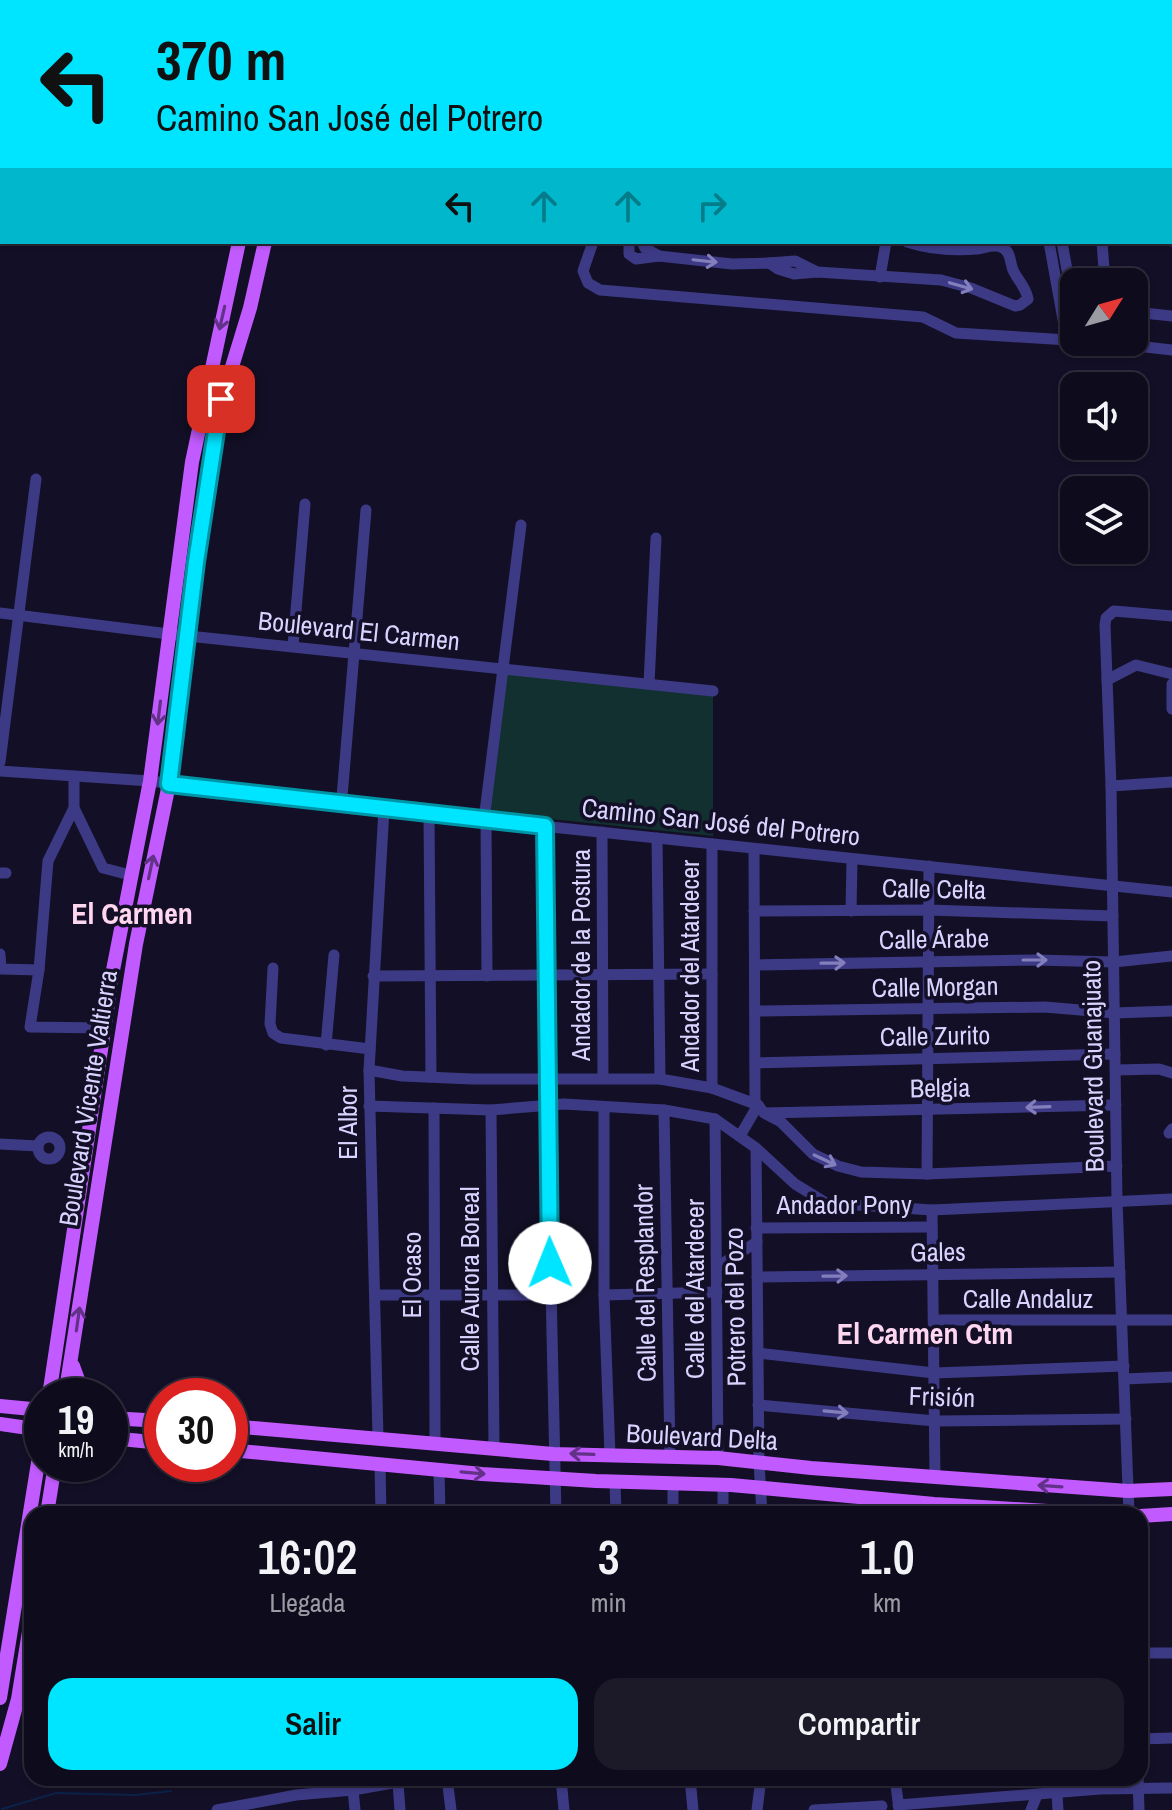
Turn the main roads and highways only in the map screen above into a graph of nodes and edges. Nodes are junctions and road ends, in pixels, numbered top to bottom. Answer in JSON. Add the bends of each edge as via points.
{"nodes":[{"id":1,"x":239,"y":244,"type":"edge"},
{"id":2,"x":265,"y":244,"type":"edge"},
{"id":3,"x":72,"y":1361,"type":"junction"},
{"id":4,"x":52,"y":1378,"type":"edge"},
{"id":5,"x":69,"y":1378,"type":"edge"},
{"id":6,"x":78,"y":1378,"type":"edge"},
{"id":7,"x":0,"y":1406,"type":"edge"},
{"id":8,"x":24,"y":1408,"type":"edge"},
{"id":9,"x":0,"y":1424,"type":"edge"},
{"id":10,"x":24,"y":1427,"type":"edge"},
{"id":11,"x":248,"y":1428,"type":"edge"},
{"id":12,"x":252,"y":1428,"type":"junction"},
{"id":13,"x":321,"y":1434,"type":"junction"},
{"id":14,"x":248,"y":1446,"type":"edge"},
{"id":15,"x":248,"y":1452,"type":"edge"},
{"id":16,"x":322,"y":1460,"type":"junction"},
{"id":17,"x":35,"y":1482,"type":"edge"},
{"id":18,"x":52,"y":1482,"type":"edge"},
{"id":19,"x":1172,"y":1489,"type":"edge"},
{"id":20,"x":31,"y":1506,"type":"edge"},
{"id":21,"x":48,"y":1506,"type":"edge"},
{"id":22,"x":908,"y":1506,"type":"edge"},
{"id":23,"x":1172,"y":1514,"type":"edge"},
{"id":24,"x":1148,"y":1516,"type":"edge"},
{"id":25,"x":24,"y":1549,"type":"edge"},
{"id":26,"x":24,"y":1673,"type":"edge"},
{"id":27,"x":0,"y":1698,"type":"edge"},
{"id":28,"x":0,"y":1764,"type":"edge"}],
"edges":[{"from":1,"to":4,"type":"main road","name":"Boulevard Vicente Valtierra","one_way":true,"via":[[197,435],[150,781],[104,1028]]},
{"from":3,"to":2,"type":"main road","name":"Boulevard Vicente Valtierra","one_way":true,"via":[[136,944],[169,784],[217,416]]},
{"from":3,"to":5,"type":"main road","name":"Boulevard Vicente Valtierra"},
{"from":3,"to":6,"type":"main road"},
{"from":7,"to":8,"type":"main road"},
{"from":9,"to":10,"type":"main road"},
{"from":11,"to":12,"type":"main road","name":"Boulevard Delta"},
{"from":12,"to":13,"type":"main road","name":"Boulevard Delta"},
{"from":12,"to":14,"type":"main road","via":[[259,1442]]},
{"from":13,"to":16,"type":"main road","via":[[310,1447]]},
{"from":19,"to":13,"type":"main road","name":"Boulevard Delta","one_way":true,"via":[[1128,1491],[935,1478],[670,1455],[553,1454]]},
{"from":15,"to":16,"type":"main road","name":"Boulevard Delta"},
{"from":16,"to":22,"type":"main road","name":"Boulevard Delta","one_way":true,"via":[[615,1482],[723,1484]]},
{"from":17,"to":20,"type":"main road"},
{"from":18,"to":21,"type":"main road"},
{"from":23,"to":24,"type":"main road"},
{"from":25,"to":27,"type":"main road"},
{"from":26,"to":28,"type":"main road"}]}
